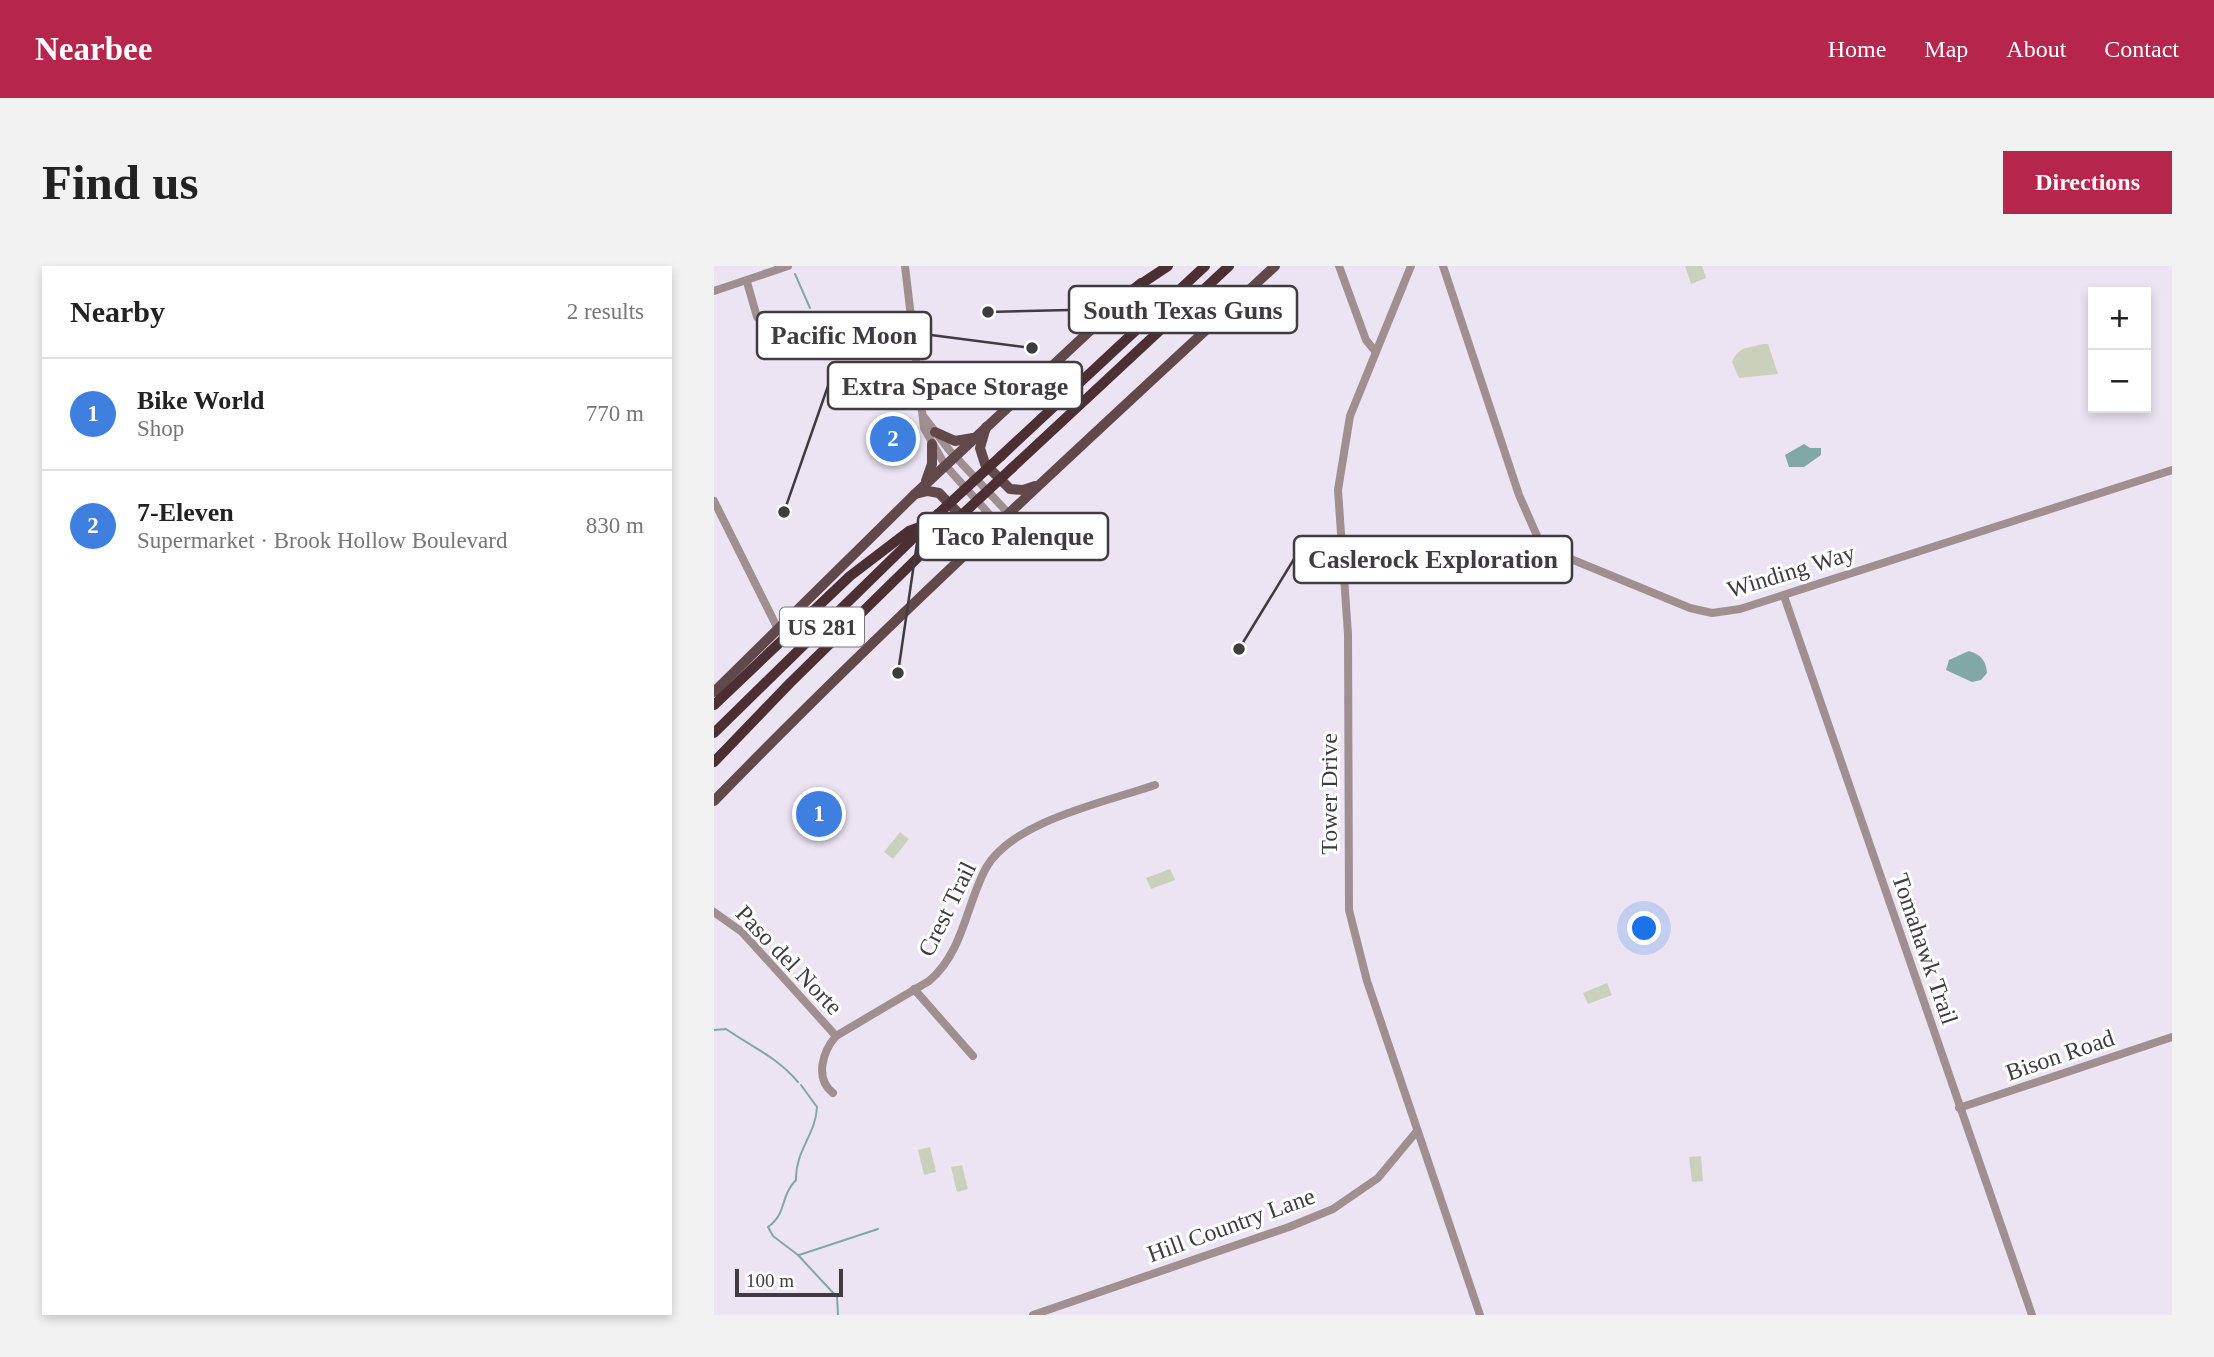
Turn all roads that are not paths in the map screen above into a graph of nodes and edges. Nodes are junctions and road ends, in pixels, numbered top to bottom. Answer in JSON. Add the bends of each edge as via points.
{"nodes":[{"id":1,"x":788,"y":266,"type":"edge"},
{"id":2,"x":905,"y":266,"type":"edge"},
{"id":3,"x":1159,"y":266,"type":"edge"},
{"id":4,"x":1168,"y":266,"type":"edge"},
{"id":5,"x":1205,"y":266,"type":"edge"},
{"id":6,"x":1229,"y":266,"type":"edge"},
{"id":7,"x":1275,"y":266,"type":"edge"},
{"id":8,"x":1339,"y":266,"type":"edge"},
{"id":9,"x":1411,"y":266,"type":"edge"},
{"id":10,"x":1442,"y":268,"type":"edge"},
{"id":11,"x":747,"y":282,"type":"junction"},
{"id":12,"x":1135,"y":288,"type":"junction"},
{"id":13,"x":714,"y":291,"type":"edge"},
{"id":14,"x":757,"y":317,"type":"dead end"},
{"id":15,"x":1375,"y":351,"type":"junction"},
{"id":16,"x":924,"y":417,"type":"junction"},
{"id":17,"x":986,"y":427,"type":"junction"},
{"id":18,"x":935,"y":432,"type":"junction"},
{"id":19,"x":974,"y":438,"type":"junction"},
{"id":20,"x":932,"y":444,"type":"junction"},
{"id":21,"x":955,"y":456,"type":"junction"},
{"id":22,"x":945,"y":465,"type":"junction"},
{"id":23,"x":2172,"y":470,"type":"edge"},
{"id":24,"x":1041,"y":483,"type":"junction"},
{"id":25,"x":918,"y":491,"type":"junction"},
{"id":26,"x":714,"y":501,"type":"edge"},
{"id":27,"x":1009,"y":514,"type":"junction"},
{"id":28,"x":934,"y":518,"type":"junction"},
{"id":29,"x":998,"y":524,"type":"junction"},
{"id":30,"x":961,"y":559,"type":"junction"},
{"id":31,"x":1784,"y":596,"type":"junction"},
{"id":32,"x":777,"y":627,"type":"junction"},
{"id":33,"x":790,"y":682,"type":"junction"},
{"id":34,"x":714,"y":692,"type":"edge"},
{"id":35,"x":714,"y":705,"type":"edge"},
{"id":36,"x":714,"y":733,"type":"edge"},
{"id":37,"x":714,"y":762,"type":"edge"},
{"id":38,"x":714,"y":772,"type":"edge"},
{"id":39,"x":1155,"y":785,"type":"dead end"},
{"id":40,"x":714,"y":801,"type":"edge"},
{"id":41,"x":714,"y":912,"type":"edge"},
{"id":42,"x":914,"y":989,"type":"junction"},
{"id":43,"x":836,"y":1035,"type":"junction"},
{"id":44,"x":2172,"y":1037,"type":"edge"},
{"id":45,"x":973,"y":1056,"type":"dead end"},
{"id":46,"x":833,"y":1093,"type":"dead end"},
{"id":47,"x":1959,"y":1108,"type":"junction"},
{"id":48,"x":1417,"y":1131,"type":"junction"},
{"id":49,"x":1036,"y":1314,"type":"edge"},
{"id":50,"x":1480,"y":1315,"type":"edge"},
{"id":51,"x":2032,"y":1315,"type":"edge"}],
"edges":[{"from":1,"to":11,"type":"street"},
{"from":2,"to":16,"type":"street"},
{"from":3,"to":12,"type":"main road"},
{"from":4,"to":12,"type":"highway"},
{"from":5,"to":28,"type":"highway","number":"US 281","bridge":true},
{"from":6,"to":33,"type":"highway","number":"US 281","bridge":true},
{"from":7,"to":24,"type":"main road"},
{"from":8,"to":15,"type":"street","via":[[1366,340]]},
{"from":9,"to":15,"type":"street","name":"Tower Drive"},
{"from":10,"to":31,"type":"street","name":"Winding Way","via":[[1538,538],[1566,557],[1690,608],[1725,612]]},
{"from":11,"to":13,"type":"street"},
{"from":11,"to":14,"type":"street"},
{"from":12,"to":17,"type":"main road"},
{"from":15,"to":48,"type":"street","name":"Tower Drive","via":[[1350,416],[1338,490],[1348,634],[1349,910],[1357,951]]},
{"from":16,"to":18,"type":"street"},
{"from":16,"to":20,"type":"street"},
{"from":17,"to":19,"type":"main road"},
{"from":17,"to":24,"type":"main road","via":[[981,456],[1004,485],[1019,491]]},
{"from":18,"to":19,"type":"main road","via":[[955,441]]},
{"from":18,"to":21,"type":"street"},
{"from":19,"to":21,"type":"main road"},
{"from":20,"to":22,"type":"street"},
{"from":20,"to":25,"type":"main road","via":[[932,464]]},
{"from":21,"to":22,"type":"main road"},
{"from":21,"to":27,"type":"street"},
{"from":22,"to":25,"type":"main road"},
{"from":22,"to":29,"type":"street"},
{"from":23,"to":31,"type":"street","name":"Winding Way"},
{"from":24,"to":27,"type":"main road"},
{"from":25,"to":30,"type":"main road","via":[[939,493],[968,523],[970,538]]},
{"from":25,"to":32,"type":"main road"},
{"from":26,"to":32,"type":"street"},
{"from":27,"to":29,"type":"main road"},
{"from":28,"to":35,"type":"highway","via":[[909,531],[850,576]]},
{"from":28,"to":36,"type":"highway","number":"US 281"},
{"from":29,"to":30,"type":"main road"},
{"from":30,"to":40,"type":"main road"},
{"from":31,"to":47,"type":"street","name":"Tomahawk Trail"},
{"from":32,"to":34,"type":"main road"},
{"from":33,"to":37,"type":"highway","number":"US 281"},
{"from":33,"to":38,"type":"highway"},
{"from":39,"to":42,"type":"street","name":"Crest Trail","via":[[1033,827],[1007,843],[987,866],[950,958],[935,976]]},
{"from":41,"to":43,"type":"street","name":"Paso del Norte","via":[[742,932]]},
{"from":42,"to":43,"type":"street","name":"Crest Trail"},
{"from":42,"to":45,"type":"street"},
{"from":43,"to":46,"type":"street","via":[[823,1060],[824,1079]]},
{"from":44,"to":47,"type":"street","name":"Bison Road"},
{"from":47,"to":51,"type":"street","name":"Tomahawk Trail"},
{"from":48,"to":49,"type":"street","name":"Hill Country Lane","via":[[1378,1178],[1333,1209]]},
{"from":48,"to":50,"type":"street","name":"Tower Drive"}]}
